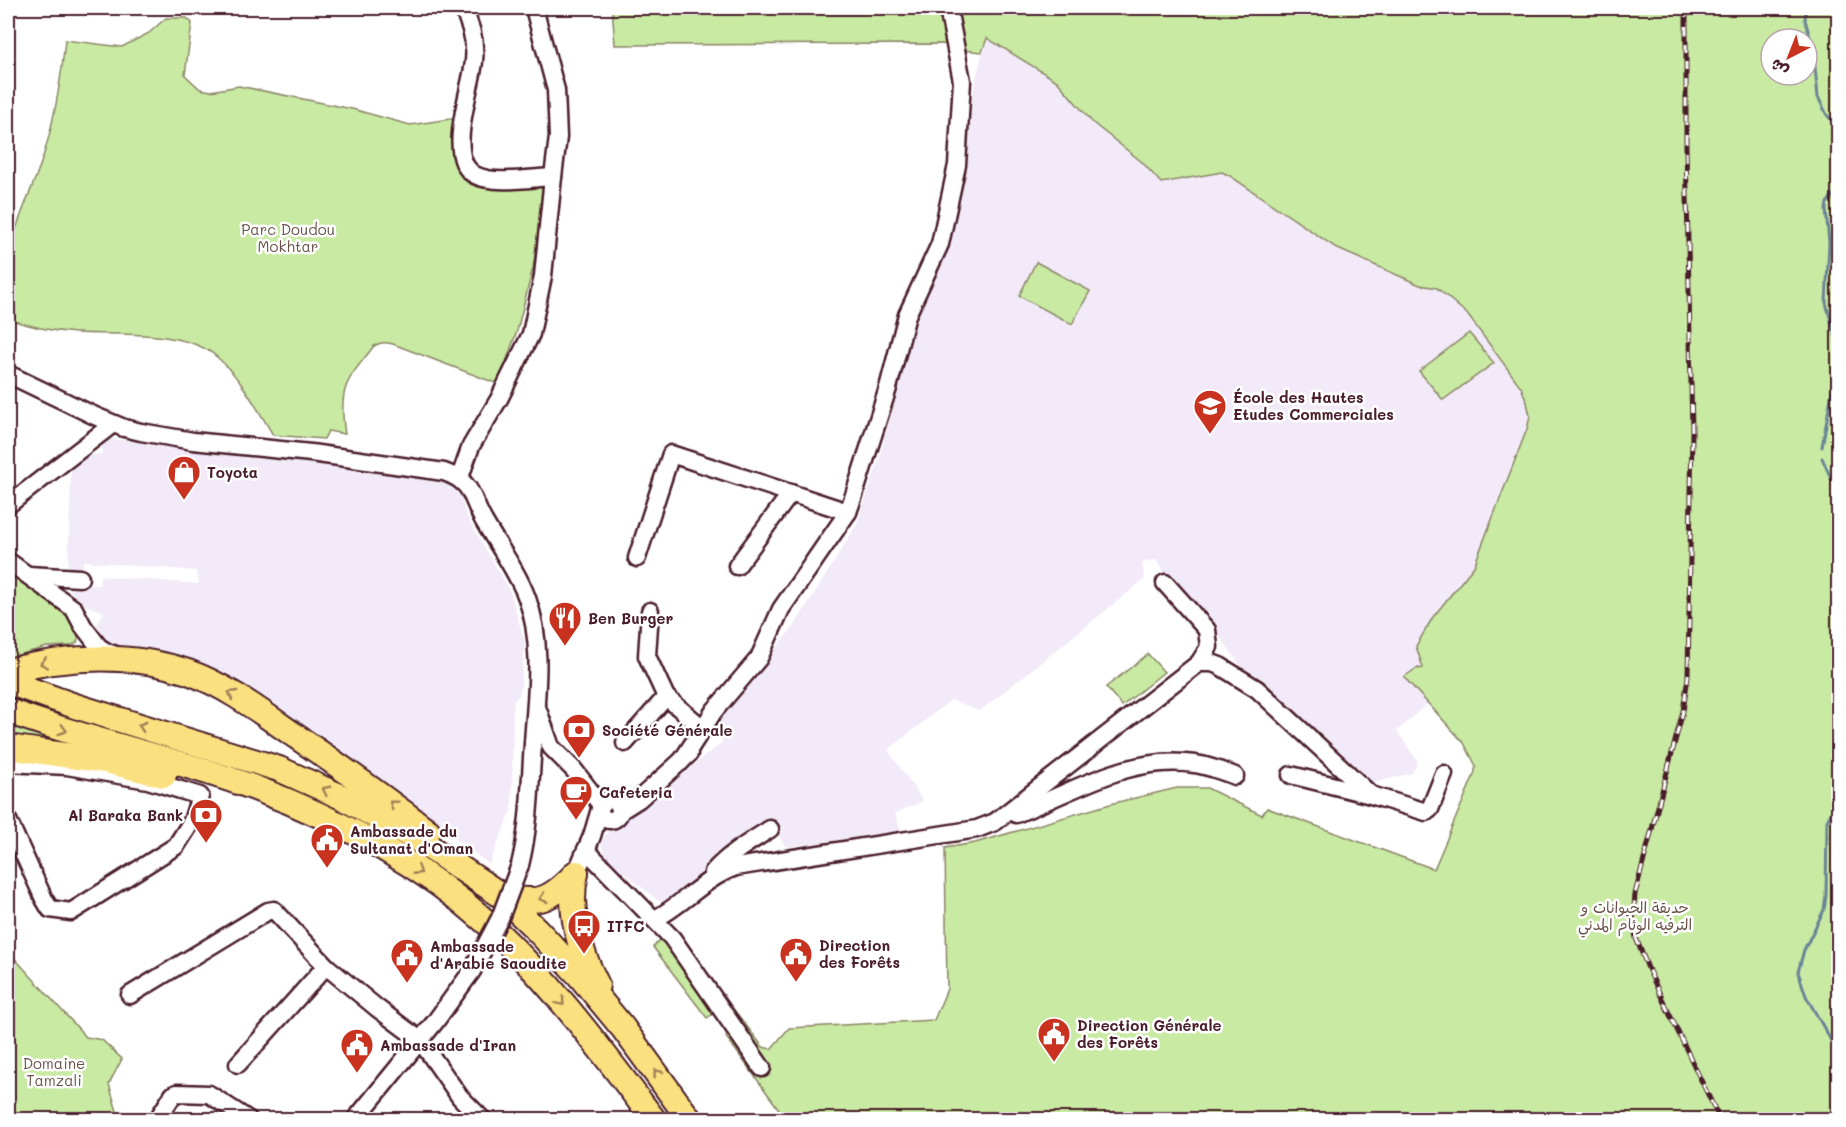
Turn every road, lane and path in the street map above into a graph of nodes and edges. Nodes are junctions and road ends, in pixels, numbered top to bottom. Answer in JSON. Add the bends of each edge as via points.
{"nodes":[{"id":1,"x":462,"y":8,"type":"edge"},
{"id":2,"x":534,"y":8,"type":"edge"},
{"id":3,"x":948,"y":8,"type":"edge"},
{"id":4,"x":553,"y":177,"type":"junction"},
{"id":5,"x":8,"y":374,"type":"edge"},
{"id":6,"x":113,"y":424,"type":"junction"},
{"id":7,"x":460,"y":477,"type":"junction"},
{"id":8,"x":791,"y":493,"type":"junction"},
{"id":9,"x":8,"y":505,"type":"edge"},
{"id":10,"x":848,"y":512,"type":"junction"},
{"id":11,"x":637,"y":558,"type":"dead end"},
{"id":12,"x":8,"y":561,"type":"edge"},
{"id":13,"x":737,"y":566,"type":"dead end"},
{"id":14,"x":27,"y":575,"type":"junction"},
{"id":15,"x":80,"y":578,"type":"dead end"},
{"id":16,"x":1166,"y":583,"type":"dead end"},
{"id":17,"x":650,"y":611,"type":"dead end"},
{"id":18,"x":140,"y":662,"type":"junction"},
{"id":19,"x":1199,"y":663,"type":"junction"},
{"id":20,"x":8,"y":671,"type":"edge"},
{"id":21,"x":17,"y":685,"type":"edge"},
{"id":22,"x":666,"y":697,"type":"junction"},
{"id":23,"x":535,"y":704,"type":"junction"},
{"id":24,"x":8,"y":711,"type":"edge"},
{"id":25,"x":709,"y":730,"type":"junction"},
{"id":26,"x":626,"y":743,"type":"dead end"},
{"id":27,"x":551,"y":747,"type":"junction"},
{"id":28,"x":8,"y":749,"type":"edge"},
{"id":29,"x":8,"y":763,"type":"edge"},
{"id":30,"x":1444,"y":774,"type":"dead end"},
{"id":31,"x":1291,"y":775,"type":"dead end"},
{"id":32,"x":1235,"y":776,"type":"dead end"},
{"id":33,"x":1371,"y":795,"type":"junction"},
{"id":34,"x":530,"y":800,"type":"junction"},
{"id":35,"x":609,"y":808,"type":"junction"},
{"id":36,"x":8,"y":820,"type":"edge"},
{"id":37,"x":995,"y":822,"type":"junction"},
{"id":38,"x":770,"y":829,"type":"dead end"},
{"id":39,"x":351,"y":832,"type":"junction"},
{"id":40,"x":589,"y":843,"type":"junction"},
{"id":41,"x":576,"y":873,"type":"junction"},
{"id":42,"x":705,"y":882,"type":"junction"},
{"id":43,"x":502,"y":896,"type":"junction"},
{"id":44,"x":655,"y":919,"type":"junction"},
{"id":45,"x":326,"y":966,"type":"junction"},
{"id":46,"x":130,"y":995,"type":"dead end"},
{"id":47,"x":623,"y":1028,"type":"junction"},
{"id":48,"x":420,"y":1040,"type":"junction"},
{"id":49,"x":237,"y":1064,"type":"dead end"},
{"id":50,"x":762,"y":1068,"type":"dead end"},
{"id":51,"x":157,"y":1119,"type":"edge"},
{"id":52,"x":249,"y":1119,"type":"edge"},
{"id":53,"x":355,"y":1119,"type":"edge"},
{"id":54,"x":483,"y":1119,"type":"edge"},
{"id":55,"x":654,"y":1119,"type":"edge"},
{"id":56,"x":690,"y":1119,"type":"edge"}],
"edges":[{"from":1,"to":4,"type":"street","via":[[472,31],[474,60],[459,134],[462,159],[474,174],[492,180]]},
{"from":2,"to":4,"type":"street","via":[[556,90],[558,137]]},
{"from":3,"to":10,"type":"street","via":[[962,81],[957,165],[940,244],[907,315]]},
{"from":4,"to":7,"type":"street","via":[[543,276],[531,334],[500,399],[471,446]]},
{"from":5,"to":6,"type":"street"},
{"from":6,"to":7,"type":"street","via":[[193,441],[338,456]]},
{"from":6,"to":9,"type":"street"},
{"from":7,"to":23,"type":"street","via":[[519,577],[528,600],[536,641]]},
{"from":8,"to":10,"type":"street"},
{"from":8,"to":11,"type":"street","via":[[671,454]]},
{"from":8,"to":13,"type":"street"},
{"from":10,"to":25,"type":"street","via":[[781,609],[759,658],[714,711]]},
{"from":12,"to":14,"type":"street"},
{"from":14,"to":15,"type":"street"},
{"from":14,"to":18,"type":"street","via":[[74,609],[99,647]]},
{"from":16,"to":19,"type":"street","via":[[1207,630],[1209,647]]},
{"from":17,"to":22,"type":"street","via":[[647,656]]},
{"from":18,"to":20,"type":"highway","one_way":true,"via":[[82,658]]},
{"from":43,"to":18,"type":"highway","one_way":true,"via":[[438,838],[267,716],[200,677]]},
{"from":19,"to":33,"type":"street","via":[[1220,666],[1257,689]]},
{"from":19,"to":37,"type":"street"},
{"from":43,"to":21,"type":"highway","one_way":true,"via":[[376,815],[301,778]]},
{"from":22,"to":25,"type":"street"},
{"from":22,"to":26,"type":"street"},
{"from":23,"to":27,"type":"street"},
{"from":23,"to":34,"type":"street"},
{"from":24,"to":39,"type":"highway","one_way":true,"via":[[252,787]]},
{"from":25,"to":35,"type":"street","via":[[681,762],[639,799]]},
{"from":27,"to":34,"type":"street","via":[[541,764]]},
{"from":27,"to":35,"type":"street"},
{"from":28,"to":39,"type":"highway","via":[[61,753],[189,780]]},
{"from":29,"to":36,"type":"street","via":[[67,766],[148,780],[200,796],[192,821],[176,846],[71,912],[50,909]]},
{"from":30,"to":33,"type":"street","via":[[1426,812]]},
{"from":31,"to":33,"type":"street"},
{"from":32,"to":37,"type":"street","via":[[1194,764],[1148,765],[1101,777]]},
{"from":34,"to":48,"type":"street","bridge":true,"via":[[520,865],[500,918],[472,971]]},
{"from":35,"to":40,"type":"street"},
{"from":37,"to":42,"type":"street","via":[[736,867]]},
{"from":38,"to":42,"type":"street","via":[[720,864]]},
{"from":39,"to":55,"type":"highway","one_way":true,"via":[[435,882],[486,923],[576,1018]]},
{"from":40,"to":41,"type":"street"},
{"from":40,"to":44,"type":"street"},
{"from":41,"to":43,"type":"highway","one_way":true,"via":[[548,898],[527,901]]},
{"from":41,"to":47,"type":"highway","via":[[572,898],[582,952]]},
{"from":42,"to":44,"type":"street"},
{"from":43,"to":47,"type":"highway","via":[[536,928]]},
{"from":44,"to":50,"type":"street"},
{"from":45,"to":46,"type":"street","via":[[274,910]]},
{"from":45,"to":48,"type":"street"},
{"from":45,"to":49,"type":"street"},
{"from":56,"to":47,"type":"highway","one_way":true},
{"from":48,"to":53,"type":"street"},
{"from":48,"to":54,"type":"street","via":[[460,1097]]},
{"from":51,"to":52,"type":"street","via":[[177,1092],[209,1094]]}]}
